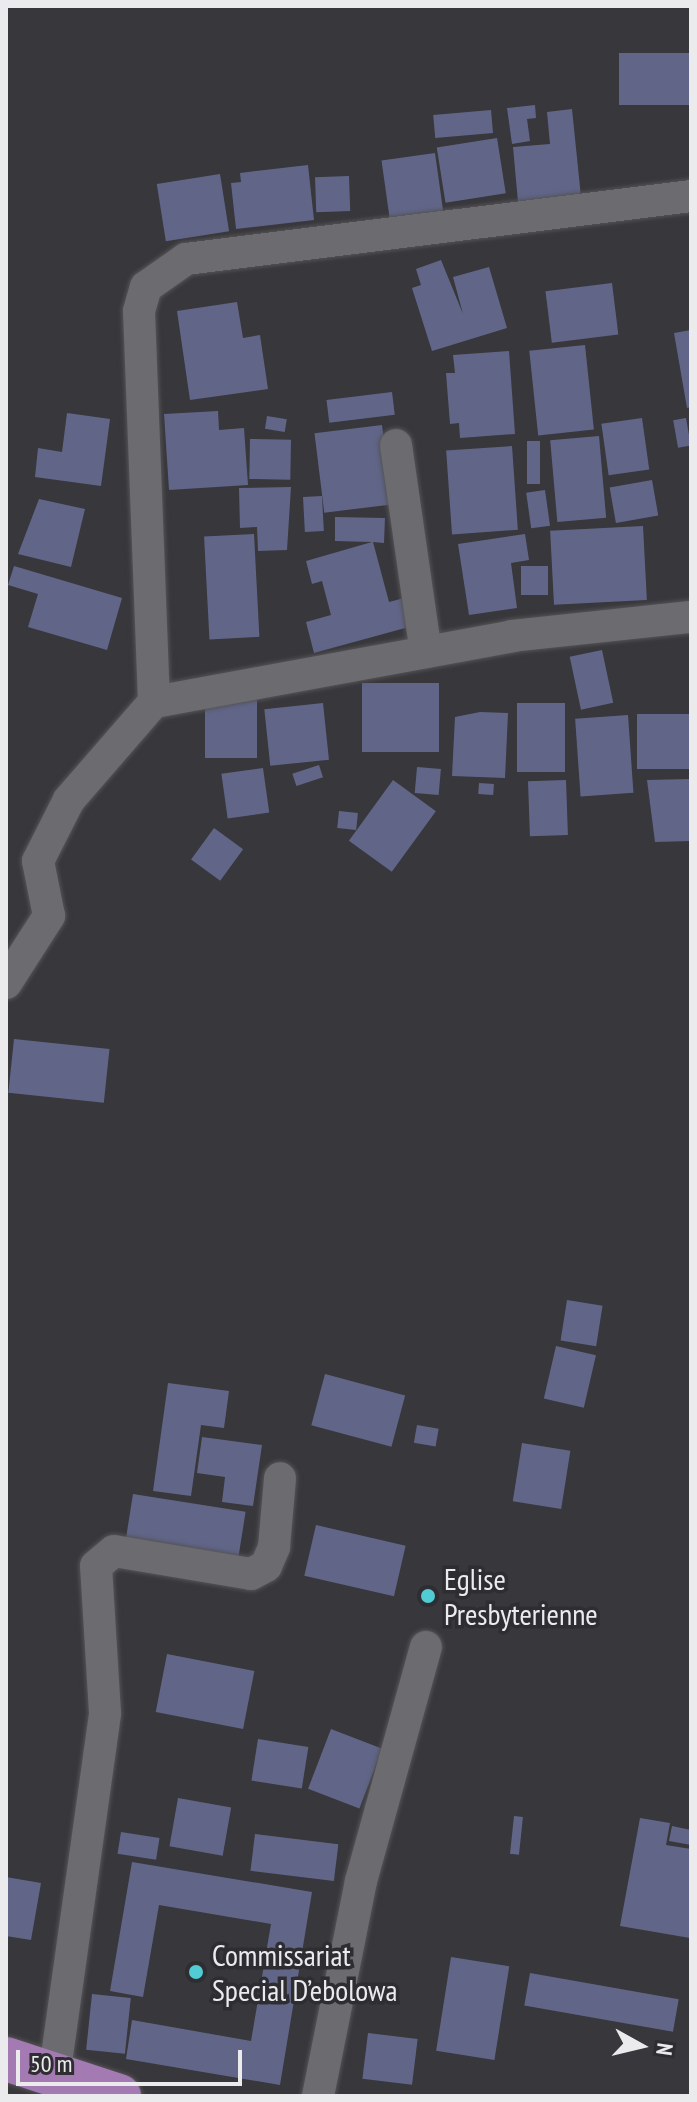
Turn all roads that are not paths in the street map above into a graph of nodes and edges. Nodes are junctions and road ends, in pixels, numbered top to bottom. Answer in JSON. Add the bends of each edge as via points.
{"nodes":[{"id":1,"x":691,"y":196,"type":"edge"},
{"id":2,"x":396,"y":445,"type":"dead end"},
{"id":3,"x":691,"y":617,"type":"edge"},
{"id":4,"x":426,"y":652,"type":"junction"},
{"id":5,"x":154,"y":702,"type":"junction"},
{"id":6,"x":6,"y":983,"type":"edge"},
{"id":7,"x":280,"y":1478,"type":"dead end"},
{"id":8,"x":426,"y":1647,"type":"dead end"},
{"id":9,"x":6,"y":2059,"type":"edge"},
{"id":10,"x":55,"y":2070,"type":"junction"},
{"id":11,"x":119,"y":2096,"type":"edge"},
{"id":12,"x":318,"y":2096,"type":"edge"}],
"edges":[{"from":1,"to":5,"type":"street","via":[[186,259],[162,271],[146,287],[139,311]]},
{"from":2,"to":4,"type":"street"},
{"from":3,"to":4,"type":"street"},
{"from":4,"to":5,"type":"street"},
{"from":5,"to":6,"type":"street","via":[[69,800],[38,861],[49,916]]},
{"from":7,"to":10,"type":"street","via":[[274,1547],[266,1566],[251,1574],[114,1551],[96,1566],[105,1713]]},
{"from":8,"to":12,"type":"street","via":[[361,1881]]},
{"from":9,"to":10,"type":"highway"},
{"from":10,"to":11,"type":"highway"}]}
